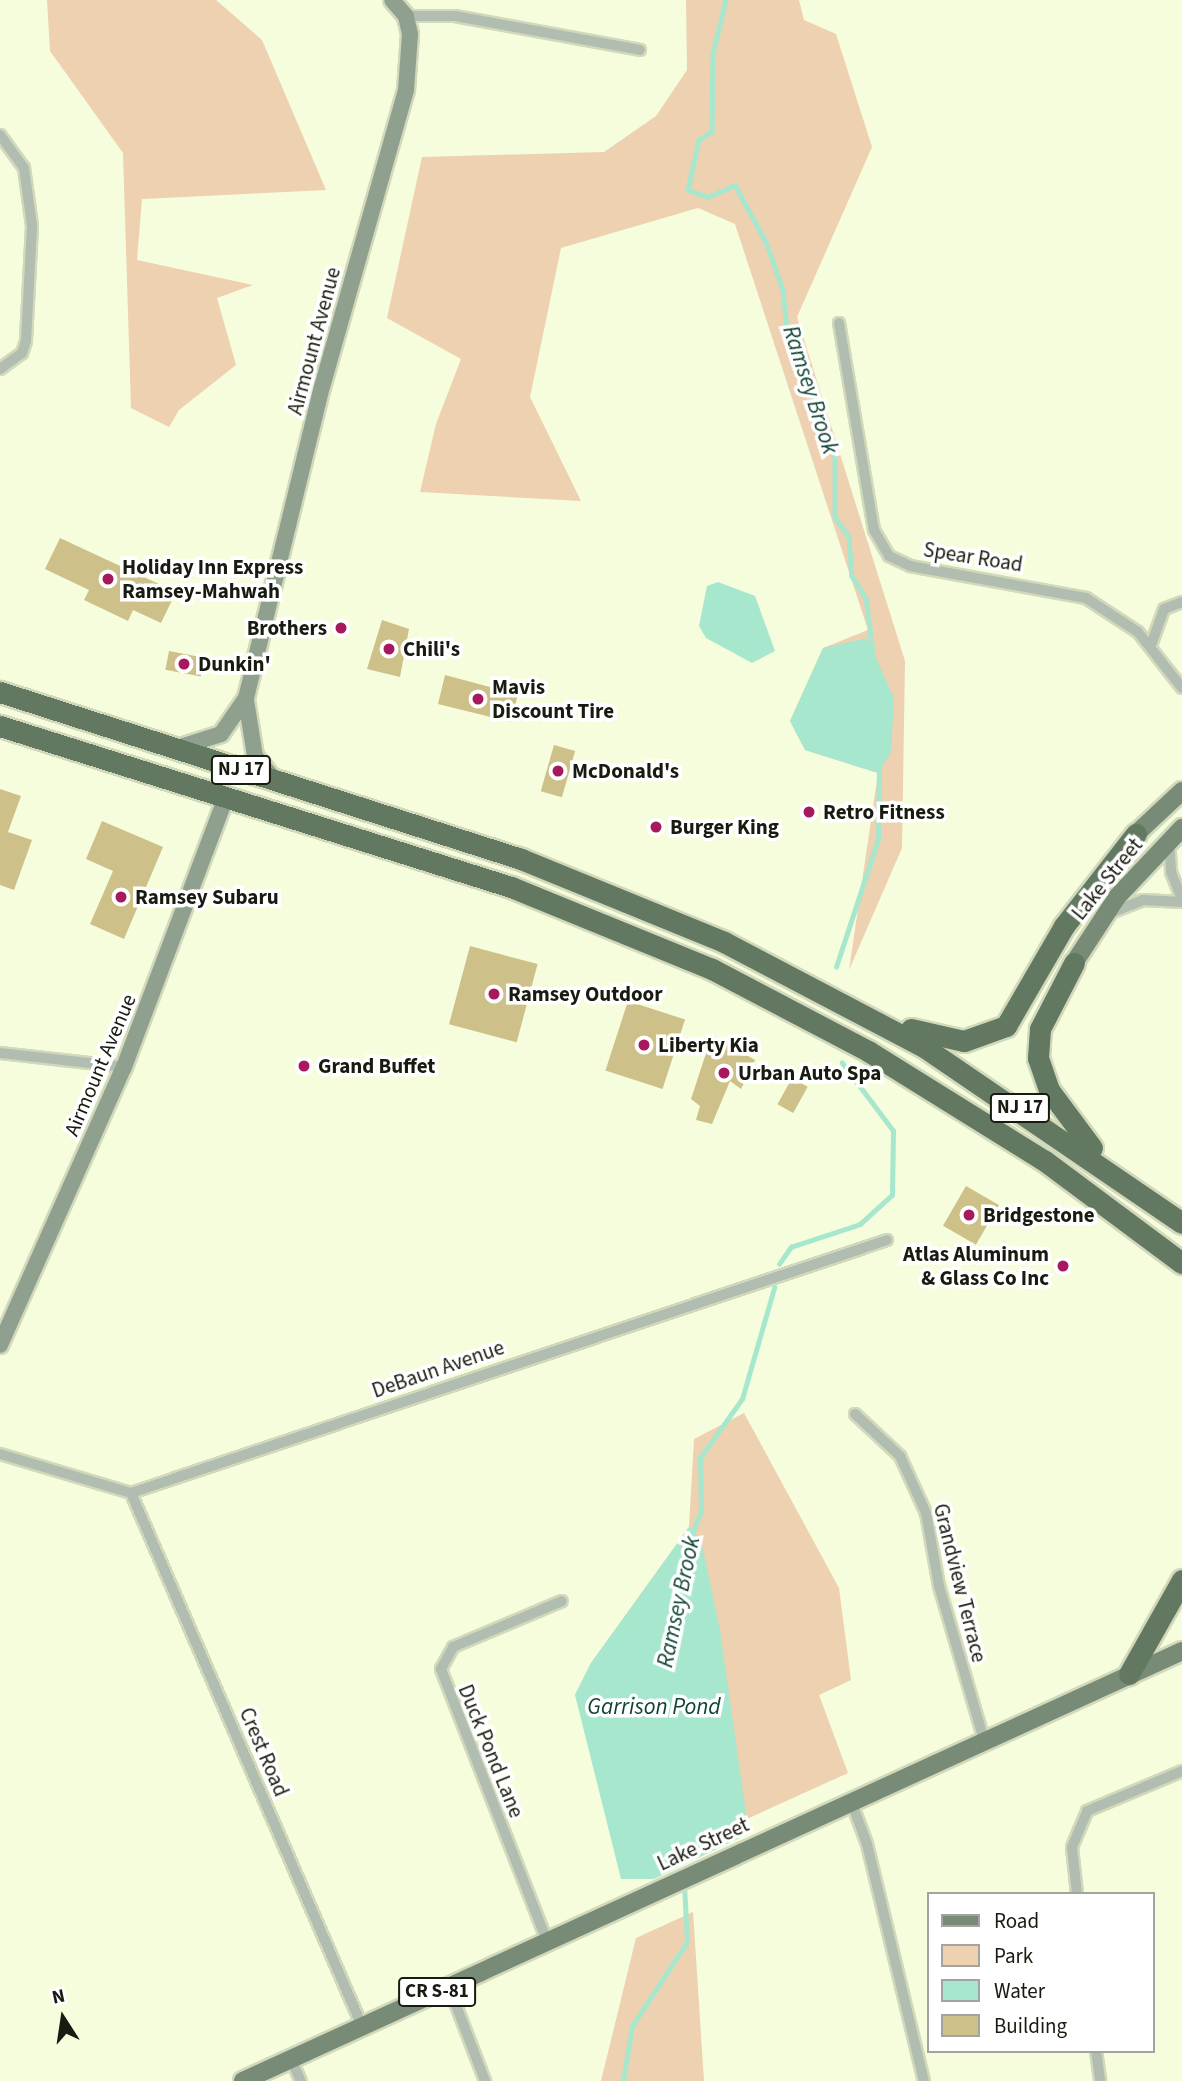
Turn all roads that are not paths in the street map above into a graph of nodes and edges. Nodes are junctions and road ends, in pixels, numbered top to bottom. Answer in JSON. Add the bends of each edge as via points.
{"nodes":[{"id":1,"x":391,"y":0,"type":"edge"},
{"id":2,"x":406,"y":16,"type":"junction"},
{"id":3,"x":640,"y":50,"type":"dead end"},
{"id":4,"x":0,"y":135,"type":"edge"},
{"id":5,"x":839,"y":323,"type":"dead end"},
{"id":6,"x":0,"y":369,"type":"edge"},
{"id":7,"x":1182,"y":602,"type":"edge"},
{"id":8,"x":1151,"y":645,"type":"junction"},
{"id":9,"x":1182,"y":688,"type":"edge"},
{"id":10,"x":0,"y":692,"type":"edge"},
{"id":11,"x":246,"y":698,"type":"junction"},
{"id":12,"x":0,"y":726,"type":"edge"},
{"id":13,"x":173,"y":749,"type":"junction"},
{"id":14,"x":275,"y":781,"type":"junction"},
{"id":15,"x":1182,"y":791,"type":"edge"},
{"id":16,"x":226,"y":797,"type":"junction"},
{"id":17,"x":1136,"y":834,"type":"joint"},
{"id":18,"x":1175,"y":834,"type":"edge"},
{"id":19,"x":1182,"y":900,"type":"edge"},
{"id":20,"x":1104,"y":915,"type":"junction"},
{"id":21,"x":1074,"y":963,"type":"joint"},
{"id":22,"x":850,"y":1006,"type":"junction"},
{"id":23,"x":0,"y":1053,"type":"edge"},
{"id":24,"x":124,"y":1067,"type":"junction"},
{"id":25,"x":1106,"y":1167,"type":"junction"},
{"id":26,"x":1182,"y":1223,"type":"edge"},
{"id":27,"x":1131,"y":1224,"type":"junction"},
{"id":28,"x":887,"y":1240,"type":"dead end"},
{"id":29,"x":1182,"y":1263,"type":"edge"},
{"id":30,"x":1182,"y":1280,"type":"edge"},
{"id":31,"x":0,"y":1345,"type":"edge"},
{"id":32,"x":855,"y":1413,"type":"dead end"},
{"id":33,"x":0,"y":1454,"type":"edge"},
{"id":34,"x":131,"y":1493,"type":"junction"},
{"id":35,"x":1182,"y":1580,"type":"edge"},
{"id":36,"x":562,"y":1601,"type":"dead end"},
{"id":37,"x":1182,"y":1651,"type":"edge"},
{"id":38,"x":1129,"y":1674,"type":"junction"},
{"id":39,"x":984,"y":1740,"type":"junction"},
{"id":40,"x":1182,"y":1771,"type":"edge"},
{"id":41,"x":851,"y":1801,"type":"junction"},
{"id":42,"x":1077,"y":1892,"type":"edge"},
{"id":43,"x":547,"y":1941,"type":"junction"},
{"id":44,"x":449,"y":1987,"type":"junction"},
{"id":45,"x":362,"y":2026,"type":"junction"},
{"id":46,"x":1096,"y":2053,"type":"edge"},
{"id":47,"x":291,"y":2059,"type":"junction"},
{"id":48,"x":243,"y":2081,"type":"edge"},
{"id":49,"x":301,"y":2081,"type":"edge"},
{"id":50,"x":485,"y":2081,"type":"edge"},
{"id":51,"x":924,"y":2081,"type":"edge"},
{"id":52,"x":1100,"y":2081,"type":"edge"}],
"edges":[{"from":1,"to":2,"type":"street"},
{"from":2,"to":3,"type":"street","via":[[455,16]]},
{"from":2,"to":11,"type":"street","name":"Airmount Avenue","via":[[412,52],[406,90],[322,387]]},
{"from":4,"to":6,"type":"street","via":[[24,168],[32,206],[26,341]]},
{"from":5,"to":8,"type":"street","name":"Spear Road","via":[[874,530],[889,556],[910,566],[1086,598],[1120,617]]},
{"from":7,"to":8,"type":"street","via":[[1164,609]]},
{"from":8,"to":9,"type":"street","name":"Spear Road"},
{"from":10,"to":13,"type":"highway","number":"NJ 17"},
{"from":11,"to":13,"type":"street","name":"Airmount Avenue","via":[[221,734]]},
{"from":11,"to":14,"type":"street","name":"Airmount Avenue","via":[[255,756]]},
{"from":12,"to":16,"type":"highway","number":"NJ 17"},
{"from":13,"to":14,"type":"highway","number":"NJ 17"},
{"from":14,"to":22,"type":"highway","number":"NJ 17","via":[[590,885]]},
{"from":15,"to":17,"type":"main road","name":"Lake Street"},
{"from":16,"to":24,"type":"street","name":"Airmount Avenue"},
{"from":16,"to":27,"type":"highway","number":"NJ 17","via":[[511,887],[721,974],[868,1051],[1045,1161]]},
{"from":17,"to":22,"type":"highway","via":[[1080,903],[1017,1012],[999,1032],[974,1041],[945,1040]]},
{"from":18,"to":19,"type":"street","via":[[1171,872]]},
{"from":18,"to":20,"type":"main road","name":"Lake Street"},
{"from":19,"to":20,"type":"street","via":[[1143,900]]},
{"from":20,"to":21,"type":"main road","name":"Lake Street"},
{"from":21,"to":25,"type":"highway","via":[[1044,1020],[1038,1058],[1049,1090]]},
{"from":22,"to":25,"type":"highway","number":"NJ 17"},
{"from":23,"to":24,"type":"street"},
{"from":24,"to":31,"type":"street","name":"Airmount Avenue"},
{"from":25,"to":26,"type":"highway","number":"NJ 17"},
{"from":27,"to":29,"type":"highway","number":"NJ 17"},
{"from":27,"to":30,"type":"highway"},
{"from":28,"to":34,"type":"street","name":"DeBaun Avenue"},
{"from":32,"to":39,"type":"street","name":"Grandview Terrace","via":[[900,1456],[926,1513],[939,1586]]},
{"from":33,"to":34,"type":"street"},
{"from":34,"to":45,"type":"street","name":"Crest Road"},
{"from":35,"to":38,"type":"highway"},
{"from":36,"to":43,"type":"street","name":"Duck Pond Lane","via":[[453,1647],[441,1669]]},
{"from":37,"to":38,"type":"main road","name":"Lake Street","number":"CR S-81"},
{"from":38,"to":39,"type":"main road","name":"Lake Street","number":"CR S-81"},
{"from":39,"to":41,"type":"main road","name":"Lake Street","number":"CR S-81"},
{"from":40,"to":42,"type":"street","via":[[1087,1811],[1072,1847]]},
{"from":41,"to":43,"type":"main road","name":"Lake Street","number":"CR S-81"},
{"from":41,"to":51,"type":"street"},
{"from":43,"to":44,"type":"main road","name":"Lake Street","number":"CR S-81"},
{"from":44,"to":45,"type":"main road","name":"Lake Street","number":"CR S-81"},
{"from":44,"to":50,"type":"street"},
{"from":45,"to":47,"type":"main road","name":"Lake Street","number":"CR S-81"},
{"from":46,"to":52,"type":"street"},
{"from":47,"to":48,"type":"main road","name":"Lake Street","number":"CR S-81"},
{"from":47,"to":49,"type":"street"}]}
